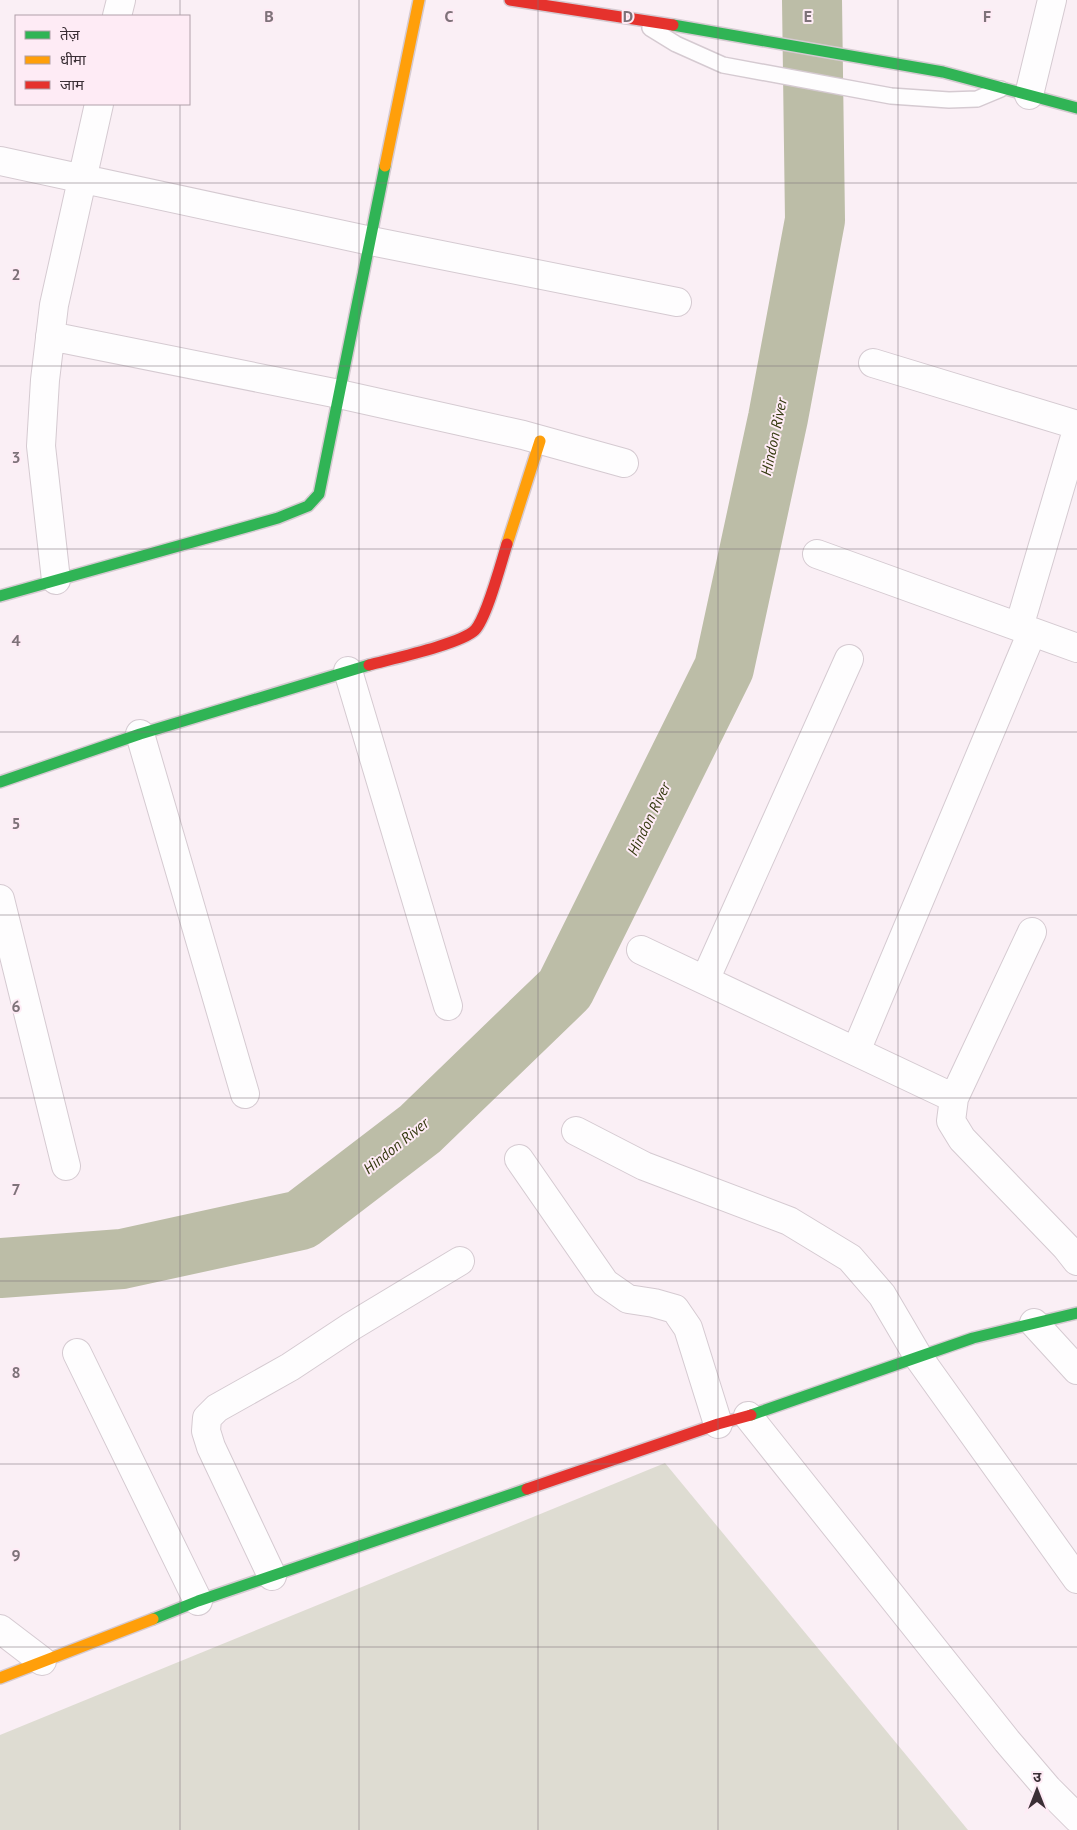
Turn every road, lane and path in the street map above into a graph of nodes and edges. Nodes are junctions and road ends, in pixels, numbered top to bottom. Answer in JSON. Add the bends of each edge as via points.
{"nodes":[{"id":1,"x":121,"y":0,"type":"edge"},
{"id":2,"x":419,"y":0,"type":"edge"},
{"id":3,"x":510,"y":0,"type":"edge"},
{"id":4,"x":1052,"y":0,"type":"edge"},
{"id":5,"x":117,"y":15,"type":"edge"},
{"id":6,"x":634,"y":19,"type":"junction"},
{"id":7,"x":1003,"y":88,"type":"junction"},
{"id":8,"x":1029,"y":95,"type":"junction"},
{"id":9,"x":99,"y":105,"type":"edge"},
{"id":10,"x":1077,"y":108,"type":"edge"},
{"id":11,"x":0,"y":161,"type":"edge"},
{"id":12,"x":82,"y":180,"type":"junction"},
{"id":13,"x":371,"y":241,"type":"junction"},
{"id":14,"x":677,"y":302,"type":"dead end"},
{"id":15,"x":50,"y":336,"type":"junction"},
{"id":16,"x":872,"y":363,"type":"dead end"},
{"id":17,"x":339,"y":394,"type":"junction"},
{"id":18,"x":1077,"y":425,"type":"edge"},
{"id":19,"x":1077,"y":430,"type":"edge"},
{"id":20,"x":540,"y":440,"type":"junction"},
{"id":21,"x":624,"y":463,"type":"dead end"},
{"id":22,"x":817,"y":554,"type":"dead end"},
{"id":23,"x":56,"y":580,"type":"junction"},
{"id":24,"x":0,"y":596,"type":"edge"},
{"id":25,"x":1025,"y":630,"type":"junction"},
{"id":26,"x":1077,"y":648,"type":"edge"},
{"id":27,"x":848,"y":659,"type":"dead end"},
{"id":28,"x":348,"y":671,"type":"junction"},
{"id":29,"x":140,"y":734,"type":"junction"},
{"id":30,"x":0,"y":782,"type":"edge"},
{"id":31,"x":0,"y":899,"type":"edge"},
{"id":32,"x":1032,"y":932,"type":"dead end"},
{"id":33,"x":641,"y":950,"type":"dead end"},
{"id":34,"x":705,"y":980,"type":"junction"},
{"id":35,"x":448,"y":1006,"type":"dead end"},
{"id":36,"x":856,"y":1051,"type":"junction"},
{"id":37,"x":245,"y":1094,"type":"dead end"},
{"id":38,"x":954,"y":1098,"type":"junction"},
{"id":39,"x":576,"y":1131,"type":"dead end"},
{"id":40,"x":519,"y":1159,"type":"dead end"},
{"id":41,"x":66,"y":1166,"type":"dead end"},
{"id":42,"x":1073,"y":1245,"type":"edge"},
{"id":43,"x":460,"y":1261,"type":"dead end"},
{"id":44,"x":1077,"y":1312,"type":"edge"},
{"id":45,"x":1034,"y":1323,"type":"junction"},
{"id":46,"x":77,"y":1353,"type":"dead end"},
{"id":47,"x":919,"y":1358,"type":"junction"},
{"id":48,"x":1077,"y":1370,"type":"edge"},
{"id":49,"x":748,"y":1416,"type":"junction"},
{"id":50,"x":718,"y":1424,"type":"junction"},
{"id":51,"x":272,"y":1576,"type":"junction"},
{"id":52,"x":1077,"y":1580,"type":"edge"},
{"id":53,"x":198,"y":1601,"type":"junction"},
{"id":54,"x":0,"y":1629,"type":"edge"},
{"id":55,"x":42,"y":1661,"type":"junction"},
{"id":56,"x":0,"y":1678,"type":"edge"},
{"id":57,"x":1077,"y":1818,"type":"edge"}],
"edges":[{"from":1,"to":5,"type":"street"},
{"from":2,"to":13,"type":"street"},
{"from":3,"to":6,"type":"street"},
{"from":4,"to":8,"type":"street"},
{"from":6,"to":7,"type":"street","via":[[943,72]]},
{"from":6,"to":7,"type":"lane","via":[[676,44],[722,65],[891,96],[977,99]]},
{"from":7,"to":8,"type":"street"},
{"from":8,"to":10,"type":"street"},
{"from":9,"to":12,"type":"street"},
{"from":11,"to":12,"type":"street"},
{"from":12,"to":13,"type":"street"},
{"from":12,"to":15,"type":"street"},
{"from":13,"to":14,"type":"street"},
{"from":13,"to":17,"type":"street"},
{"from":15,"to":17,"type":"street"},
{"from":15,"to":23,"type":"street","via":[[41,446]]},
{"from":16,"to":18,"type":"street"},
{"from":17,"to":20,"type":"street"},
{"from":17,"to":23,"type":"street","via":[[319,494],[308,506],[278,518]]},
{"from":19,"to":25,"type":"street"},
{"from":20,"to":21,"type":"street"},
{"from":20,"to":28,"type":"street","via":[[486,608],[475,630],[460,640]]},
{"from":22,"to":25,"type":"street"},
{"from":23,"to":24,"type":"street"},
{"from":25,"to":26,"type":"street"},
{"from":25,"to":36,"type":"street"},
{"from":27,"to":34,"type":"street"},
{"from":28,"to":29,"type":"street"},
{"from":28,"to":35,"type":"street"},
{"from":29,"to":30,"type":"street"},
{"from":29,"to":37,"type":"street"},
{"from":31,"to":41,"type":"street"},
{"from":32,"to":38,"type":"street"},
{"from":33,"to":34,"type":"street"},
{"from":34,"to":36,"type":"street"},
{"from":36,"to":38,"type":"street"},
{"from":38,"to":42,"type":"street","via":[[951,1121],[962,1139]]},
{"from":39,"to":47,"type":"street","via":[[644,1166],[789,1221],[850,1258],[882,1295]]},
{"from":40,"to":50,"type":"street","via":[[605,1283],[628,1299],[675,1308],[688,1328]]},
{"from":43,"to":51,"type":"street","via":[[290,1367],[217,1408],[207,1418],[206,1431],[211,1446]]},
{"from":44,"to":45,"type":"street"},
{"from":45,"to":47,"type":"street","via":[[972,1338]]},
{"from":45,"to":48,"type":"street"},
{"from":46,"to":53,"type":"street"},
{"from":47,"to":49,"type":"street"},
{"from":47,"to":52,"type":"street"},
{"from":49,"to":50,"type":"street"},
{"from":49,"to":57,"type":"street","via":[[1007,1741]]},
{"from":50,"to":51,"type":"street"},
{"from":51,"to":53,"type":"street"},
{"from":53,"to":55,"type":"street"},
{"from":54,"to":55,"type":"street"},
{"from":55,"to":56,"type":"street"}]}
